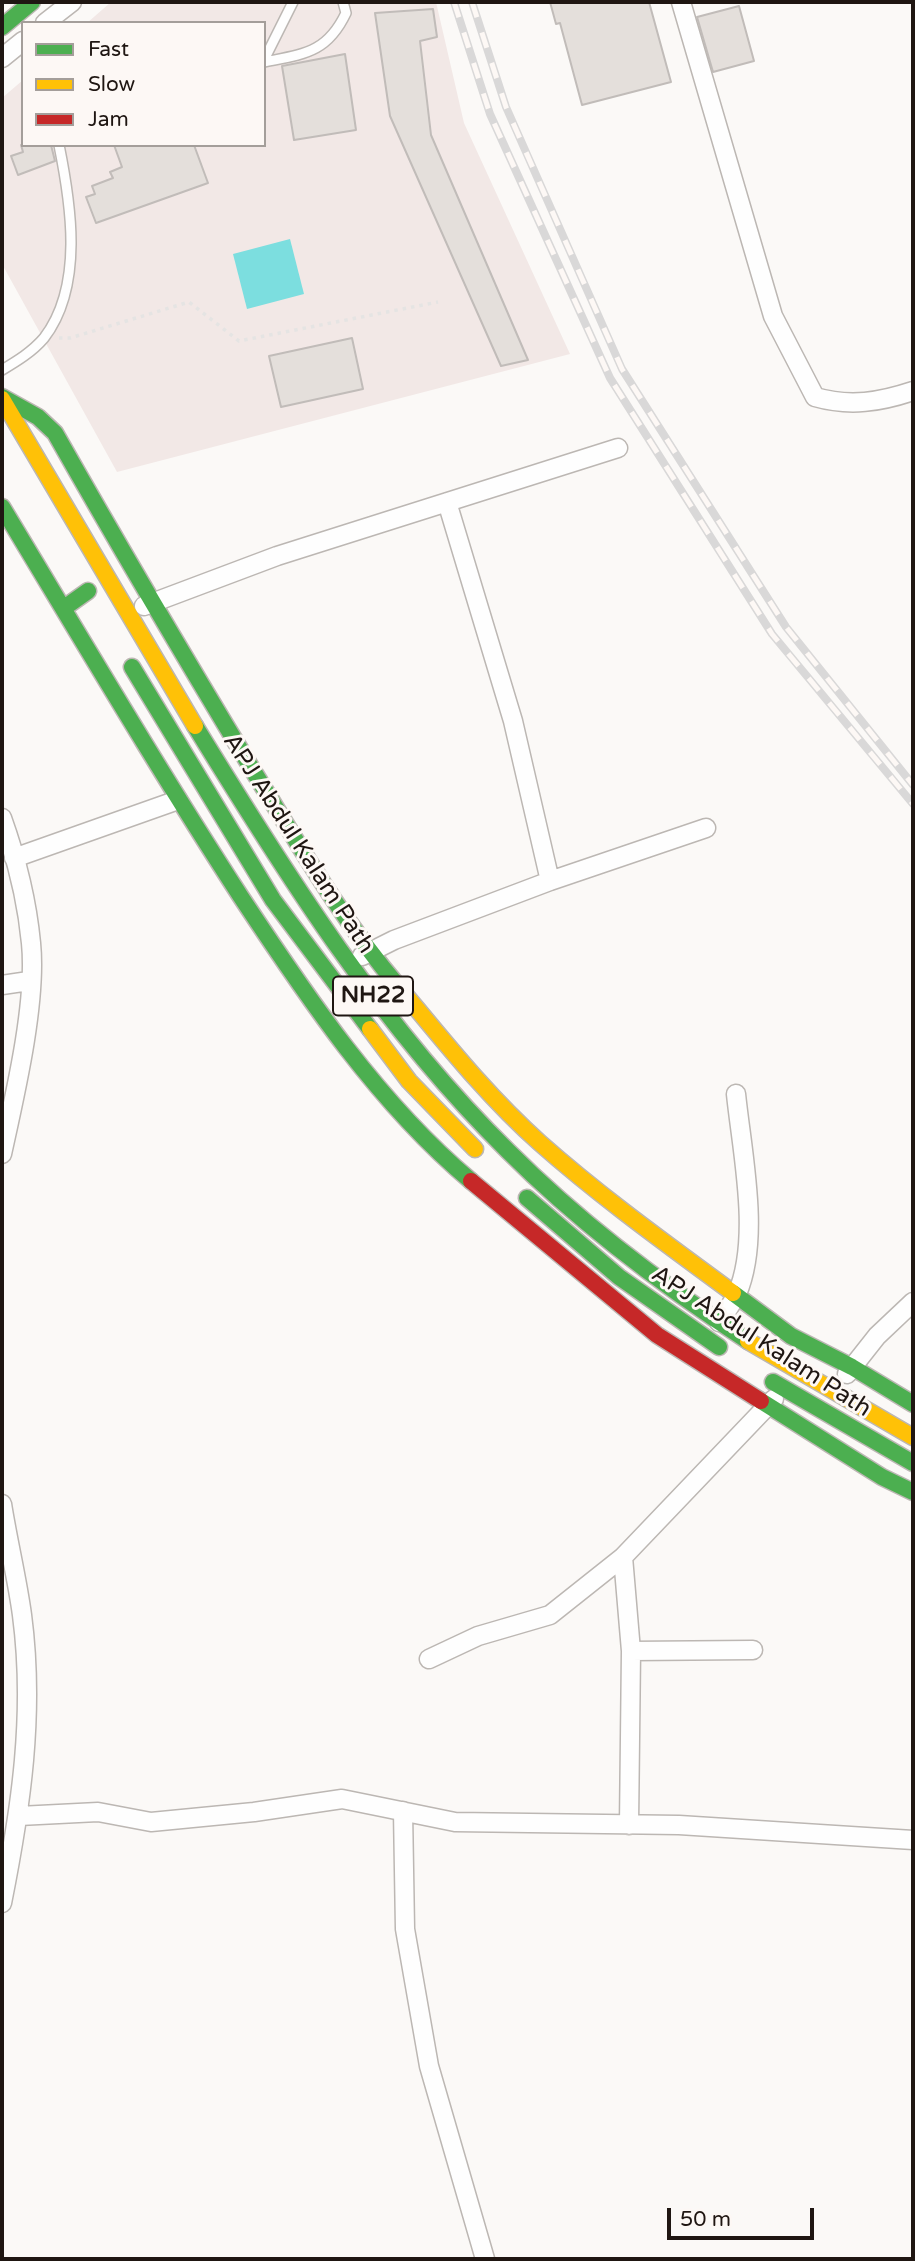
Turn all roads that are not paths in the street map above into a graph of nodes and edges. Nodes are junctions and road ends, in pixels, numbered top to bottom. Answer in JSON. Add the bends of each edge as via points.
{"nodes":[{"id":1,"x":32,"y":2,"type":"edge"},
{"id":2,"x":72,"y":2,"type":"edge"},
{"id":3,"x":293,"y":2,"type":"edge"},
{"id":4,"x":342,"y":2,"type":"edge"},
{"id":5,"x":681,"y":2,"type":"edge"},
{"id":6,"x":48,"y":21,"type":"edge"},
{"id":7,"x":2,"y":27,"type":"edge"},
{"id":8,"x":21,"y":43,"type":"edge"},
{"id":9,"x":266,"y":57,"type":"edge"},
{"id":10,"x":2,"y":58,"type":"edge"},
{"id":11,"x":266,"y":61,"type":"edge"},
{"id":12,"x":59,"y":147,"type":"edge"},
{"id":13,"x":2,"y":370,"type":"edge"},
{"id":14,"x":913,"y":391,"type":"edge"},
{"id":15,"x":2,"y":398,"type":"edge"},
{"id":16,"x":618,"y":448,"type":"dead end"},
{"id":17,"x":447,"y":502,"type":"junction"},
{"id":18,"x":2,"y":507,"type":"edge"},
{"id":19,"x":88,"y":591,"type":"dead end"},
{"id":20,"x":151,"y":602,"type":"junction"},
{"id":21,"x":64,"y":608,"type":"junction"},
{"id":22,"x":128,"y":615,"type":"junction"},
{"id":23,"x":125,"y":655,"type":"dead end"},
{"id":24,"x":203,"y":786,"type":"junction"},
{"id":25,"x":178,"y":800,"type":"junction"},
{"id":26,"x":2,"y":818,"type":"edge"},
{"id":27,"x":706,"y":828,"type":"dead end"},
{"id":28,"x":14,"y":858,"type":"junction"},
{"id":29,"x":550,"y":881,"type":"junction"},
{"id":30,"x":369,"y":952,"type":"junction"},
{"id":31,"x":318,"y":963,"type":"junction"},
{"id":32,"x":350,"y":965,"type":"junction"},
{"id":33,"x":295,"y":979,"type":"junction"},
{"id":34,"x":29,"y":981,"type":"junction"},
{"id":35,"x":2,"y":985,"type":"edge"},
{"id":36,"x":479,"y":1082,"type":"junction"},
{"id":37,"x":736,"y":1094,"type":"dead end"},
{"id":38,"x":460,"y":1100,"type":"junction"},
{"id":39,"x":2,"y":1154,"type":"edge"},
{"id":40,"x":486,"y":1159,"type":"dead end"},
{"id":41,"x":515,"y":1188,"type":"dead end"},
{"id":42,"x":737,"y":1294,"type":"junction"},
{"id":43,"x":913,"y":1303,"type":"edge"},
{"id":44,"x":719,"y":1322,"type":"junction"},
{"id":45,"x":737,"y":1359,"type":"dead end"},
{"id":46,"x":852,"y":1367,"type":"junction"},
{"id":47,"x":761,"y":1374,"type":"dead end"},
{"id":48,"x":784,"y":1388,"type":"junction"},
{"id":49,"x":835,"y":1393,"type":"junction"},
{"id":50,"x":913,"y":1404,"type":"edge"},
{"id":51,"x":767,"y":1407,"type":"junction"},
{"id":52,"x":824,"y":1413,"type":"junction"},
{"id":53,"x":913,"y":1437,"type":"edge"},
{"id":54,"x":913,"y":1463,"type":"edge"},
{"id":55,"x":913,"y":1492,"type":"edge"},
{"id":56,"x":3,"y":1515,"type":"edge"},
{"id":57,"x":623,"y":1557,"type":"junction"},
{"id":58,"x":753,"y":1650,"type":"dead end"},
{"id":59,"x":631,"y":1651,"type":"junction"},
{"id":60,"x":429,"y":1659,"type":"dead end"},
{"id":61,"x":403,"y":1811,"type":"junction"},
{"id":62,"x":19,"y":1816,"type":"junction"},
{"id":63,"x":629,"y":1825,"type":"junction"},
{"id":64,"x":913,"y":1840,"type":"edge"},
{"id":65,"x":2,"y":1903,"type":"edge"},
{"id":66,"x":485,"y":2259,"type":"edge"}],
"edges":[{"from":1,"to":7,"type":"main road"},
{"from":2,"to":6,"type":"street"},
{"from":3,"to":9,"type":"lane"},
{"from":4,"to":11,"type":"lane","via":[[346,13],[336,33],[311,53]]},
{"from":5,"to":14,"type":"street","via":[[773,316],[815,397],[867,404]]},
{"from":8,"to":10,"type":"street"},
{"from":12,"to":13,"type":"lane","via":[[70,251],[66,285],[57,318],[43,339],[25,357]]},
{"from":15,"to":20,"type":"main road","number":"NH22","via":[[38,417],[55,433]]},
{"from":15,"to":22,"type":"main road","name":"APJ Abdul Kalam Path","number":"NH22"},
{"from":16,"to":17,"type":"street"},
{"from":17,"to":20,"type":"street"},
{"from":17,"to":29,"type":"street","via":[[513,721]]},
{"from":18,"to":21,"type":"main road","number":"NH22"},
{"from":19,"to":21,"type":"main road"},
{"from":20,"to":22,"type":"street"},
{"from":20,"to":30,"type":"main road","number":"NH22"},
{"from":21,"to":25,"type":"main road","number":"NH22"},
{"from":22,"to":32,"type":"main road","name":"APJ Abdul Kalam Path","number":"NH22","via":[[195,730]]},
{"from":23,"to":24,"type":"main road","name":"APJ Abdul Kalam Path","number":"NH22"},
{"from":24,"to":25,"type":"main road"},
{"from":24,"to":31,"type":"main road","name":"APJ Abdul Kalam Path","number":"NH22"},
{"from":25,"to":28,"type":"street"},
{"from":25,"to":33,"type":"main road","number":"NH22"},
{"from":26,"to":28,"type":"street"},
{"from":27,"to":29,"type":"street"},
{"from":28,"to":34,"type":"street","via":[[31,945]]},
{"from":29,"to":30,"type":"street"},
{"from":30,"to":32,"type":"street"},
{"from":30,"to":36,"type":"main road","number":"NH22"},
{"from":31,"to":33,"type":"main road"},
{"from":31,"to":40,"type":"main road","name":"APJ Abdul Kalam Path","number":"NH22","via":[[409,1081]]},
{"from":32,"to":38,"type":"main road","name":"APJ Abdul Kalam Path","number":"NH22"},
{"from":33,"to":51,"type":"main road","number":"NH22","via":[[382,1091],[451,1164],[657,1335]]},
{"from":34,"to":35,"type":"street"},
{"from":34,"to":39,"type":"street","via":[[16,1087]]},
{"from":36,"to":38,"type":"main road"},
{"from":36,"to":42,"type":"main road","number":"NH22","via":[[540,1143]]},
{"from":37,"to":42,"type":"street","via":[[747,1194],[747,1258]]},
{"from":38,"to":44,"type":"main road","name":"APJ Abdul Kalam Path","number":"NH22","via":[[551,1192]]},
{"from":41,"to":45,"type":"main road","name":"APJ Abdul Kalam Path","via":[[668,1315]]},
{"from":42,"to":44,"type":"street"},
{"from":42,"to":46,"type":"main road","number":"NH22","via":[[790,1336]]},
{"from":43,"to":46,"type":"street"},
{"from":44,"to":49,"type":"main road","name":"APJ Abdul Kalam Path","number":"NH22"},
{"from":46,"to":49,"type":"street"},
{"from":46,"to":50,"type":"main road","number":"NH22"},
{"from":47,"to":48,"type":"main road","name":"APJ Abdul Kalam Path"},
{"from":48,"to":51,"type":"street"},
{"from":48,"to":52,"type":"main road","name":"APJ Abdul Kalam Path"},
{"from":49,"to":52,"type":"street"},
{"from":49,"to":53,"type":"main road","name":"APJ Abdul Kalam Path","number":"NH22"},
{"from":51,"to":55,"type":"main road","number":"NH22"},
{"from":51,"to":57,"type":"street"},
{"from":52,"to":54,"type":"main road","name":"APJ Abdul Kalam Path"},
{"from":56,"to":62,"type":"street","via":[[22,1616],[27,1690],[27,1747]]},
{"from":57,"to":59,"type":"street"},
{"from":57,"to":60,"type":"street","via":[[550,1615],[478,1636]]},
{"from":58,"to":59,"type":"street"},
{"from":59,"to":63,"type":"street"},
{"from":61,"to":62,"type":"street","via":[[342,1799],[151,1822],[97,1812]]},
{"from":61,"to":63,"type":"street","via":[[455,1822]]},
{"from":61,"to":66,"type":"street","via":[[405,1929],[429,2066]]},
{"from":62,"to":65,"type":"street"},
{"from":63,"to":64,"type":"street"}]}
